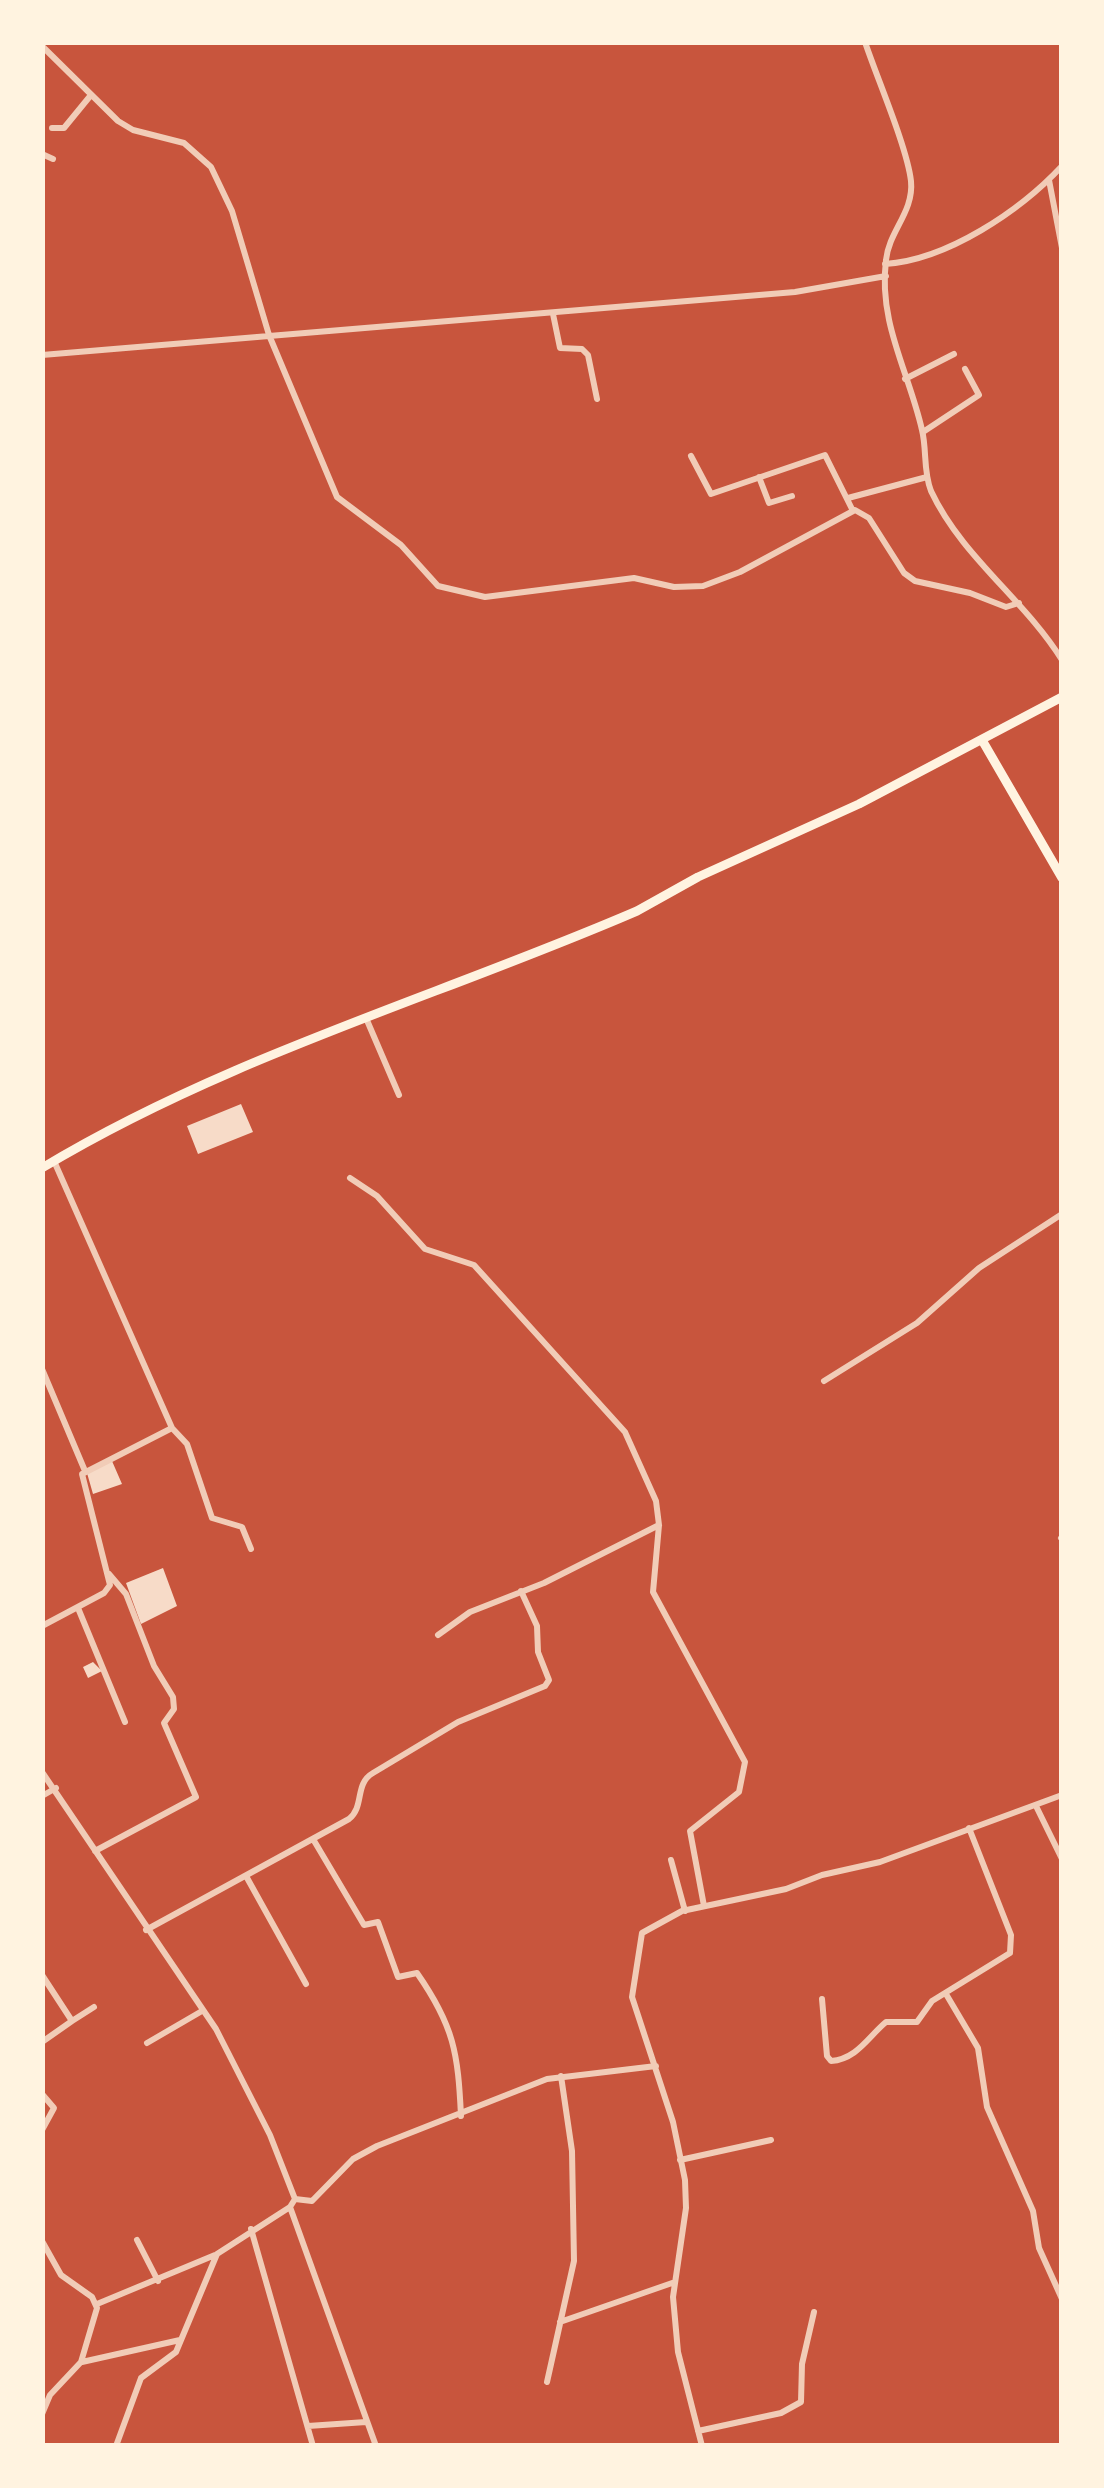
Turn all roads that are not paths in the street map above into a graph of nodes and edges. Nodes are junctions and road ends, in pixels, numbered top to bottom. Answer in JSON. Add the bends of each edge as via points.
{"nodes":[{"id":1,"x":865,"y":42,"type":"edge"},
{"id":2,"x":43,"y":46,"type":"edge"},
{"id":3,"x":91,"y":95,"type":"junction"},
{"id":4,"x":52,"y":128,"type":"dead end"},
{"id":5,"x":42,"y":154,"type":"edge"},
{"id":6,"x":53,"y":159,"type":"dead end"},
{"id":7,"x":1062,"y":166,"type":"edge"},
{"id":8,"x":1049,"y":180,"type":"junction"},
{"id":9,"x":1062,"y":248,"type":"edge"},
{"id":10,"x":885,"y":264,"type":"junction"},
{"id":11,"x":886,"y":276,"type":"junction"},
{"id":12,"x":554,"y":314,"type":"junction"},
{"id":13,"x":276,"y":335,"type":"junction"},
{"id":14,"x":954,"y":354,"type":"dead end"},
{"id":15,"x":42,"y":355,"type":"edge"},
{"id":16,"x":964,"y":369,"type":"dead end"},
{"id":17,"x":904,"y":380,"type":"junction"},
{"id":18,"x":597,"y":400,"type":"dead end"},
{"id":19,"x":922,"y":432,"type":"junction"},
{"id":20,"x":692,"y":456,"type":"dead end"},
{"id":21,"x":759,"y":476,"type":"junction"},
{"id":22,"x":927,"y":477,"type":"junction"},
{"id":23,"x":792,"y":496,"type":"dead end"},
{"id":24,"x":851,"y":504,"type":"junction"},
{"id":25,"x":1015,"y":605,"type":"junction"},
{"id":26,"x":1062,"y":660,"type":"edge"},
{"id":27,"x":1061,"y":697,"type":"edge"},
{"id":28,"x":982,"y":740,"type":"junction"},
{"id":29,"x":1062,"y":878,"type":"edge"},
{"id":30,"x":366,"y":1018,"type":"junction"},
{"id":31,"x":399,"y":1095,"type":"dead end"},
{"id":32,"x":54,"y":1162,"type":"junction"},
{"id":33,"x":42,"y":1168,"type":"edge"},
{"id":34,"x":350,"y":1178,"type":"dead end"},
{"id":35,"x":1062,"y":1214,"type":"edge"},
{"id":36,"x":42,"y":1369,"type":"edge"},
{"id":37,"x":824,"y":1381,"type":"dead end"},
{"id":38,"x":172,"y":1428,"type":"junction"},
{"id":39,"x":85,"y":1471,"type":"junction"},
{"id":40,"x":659,"y":1526,"type":"junction"},
{"id":41,"x":251,"y":1549,"type":"dead end"},
{"id":42,"x":108,"y":1573,"type":"junction"},
{"id":43,"x":521,"y":1592,"type":"junction"},
{"id":44,"x":78,"y":1608,"type":"junction"},
{"id":45,"x":42,"y":1626,"type":"edge"},
{"id":46,"x":438,"y":1635,"type":"dead end"},
{"id":47,"x":125,"y":1722,"type":"dead end"},
{"id":48,"x":42,"y":1772,"type":"edge"},
{"id":49,"x":56,"y":1788,"type":"junction"},
{"id":50,"x":1062,"y":1795,"type":"edge"},
{"id":51,"x":42,"y":1796,"type":"edge"},
{"id":52,"x":1036,"y":1806,"type":"junction"},
{"id":53,"x":969,"y":1828,"type":"junction"},
{"id":54,"x":313,"y":1839,"type":"junction"},
{"id":55,"x":95,"y":1851,"type":"junction"},
{"id":56,"x":1062,"y":1859,"type":"edge"},
{"id":57,"x":671,"y":1860,"type":"dead end"},
{"id":58,"x":246,"y":1876,"type":"junction"},
{"id":59,"x":704,"y":1906,"type":"junction"},
{"id":60,"x":685,"y":1911,"type":"junction"},
{"id":61,"x":146,"y":1930,"type":"junction"},
{"id":62,"x":42,"y":1974,"type":"edge"},
{"id":63,"x":306,"y":1984,"type":"dead end"},
{"id":64,"x":946,"y":1994,"type":"junction"},
{"id":65,"x":822,"y":1999,"type":"dead end"},
{"id":66,"x":94,"y":2007,"type":"dead end"},
{"id":67,"x":202,"y":2010,"type":"junction"},
{"id":68,"x":72,"y":2021,"type":"junction"},
{"id":69,"x":42,"y":2042,"type":"edge"},
{"id":70,"x":147,"y":2043,"type":"dead end"},
{"id":71,"x":656,"y":2066,"type":"junction"},
{"id":72,"x":561,"y":2076,"type":"junction"},
{"id":73,"x":42,"y":2094,"type":"edge"},
{"id":74,"x":461,"y":2116,"type":"junction"},
{"id":75,"x":42,"y":2130,"type":"edge"},
{"id":76,"x":771,"y":2140,"type":"dead end"},
{"id":77,"x":680,"y":2160,"type":"junction"},
{"id":78,"x":295,"y":2198,"type":"junction"},
{"id":79,"x":290,"y":2208,"type":"junction"},
{"id":80,"x":252,"y":2229,"type":"junction"},
{"id":81,"x":137,"y":2240,"type":"dead end"},
{"id":82,"x":42,"y":2241,"type":"edge"},
{"id":83,"x":216,"y":2254,"type":"junction"},
{"id":84,"x":158,"y":2281,"type":"junction"},
{"id":85,"x":675,"y":2282,"type":"junction"},
{"id":86,"x":1062,"y":2299,"type":"edge"},
{"id":87,"x":97,"y":2304,"type":"junction"},
{"id":88,"x":814,"y":2312,"type":"dead end"},
{"id":89,"x":560,"y":2322,"type":"junction"},
{"id":90,"x":180,"y":2340,"type":"junction"},
{"id":91,"x":81,"y":2362,"type":"junction"},
{"id":92,"x":547,"y":2382,"type":"dead end"},
{"id":93,"x":42,"y":2414,"type":"edge"},
{"id":94,"x":366,"y":2422,"type":"junction"},
{"id":95,"x":308,"y":2426,"type":"junction"},
{"id":96,"x":698,"y":2431,"type":"junction"},
{"id":97,"x":116,"y":2446,"type":"edge"},
{"id":98,"x":313,"y":2446,"type":"edge"},
{"id":99,"x":376,"y":2446,"type":"edge"},
{"id":100,"x":702,"y":2446,"type":"edge"}],
"edges":[{"from":1,"to":10,"type":"street","via":[[911,182]]},
{"from":2,"to":3,"type":"street"},
{"from":3,"to":4,"type":"street","via":[[64,128]]},
{"from":3,"to":13,"type":"street","via":[[125,126],[184,143],[211,166]]},
{"from":5,"to":6,"type":"street"},
{"from":7,"to":8,"type":"street"},
{"from":8,"to":9,"type":"street"},
{"from":8,"to":10,"type":"street","via":[[923,259]]},
{"from":10,"to":11,"type":"street"},
{"from":11,"to":12,"type":"street","via":[[796,292]]},
{"from":11,"to":17,"type":"street","via":[[889,332]]},
{"from":12,"to":13,"type":"street"},
{"from":12,"to":18,"type":"street","via":[[560,348],[588,355]]},
{"from":13,"to":15,"type":"street"},
{"from":13,"to":24,"type":"street","via":[[338,496],[401,545],[430,580],[463,596],[634,578],[703,586],[740,572]]},
{"from":14,"to":17,"type":"street"},
{"from":16,"to":19,"type":"street","via":[[979,395]]},
{"from":17,"to":19,"type":"street"},
{"from":19,"to":22,"type":"street"},
{"from":20,"to":21,"type":"street","via":[[711,494]]},
{"from":21,"to":23,"type":"street","via":[[769,503]]},
{"from":21,"to":24,"type":"street","via":[[825,456]]},
{"from":22,"to":24,"type":"street"},
{"from":22,"to":25,"type":"street","via":[[984,570]]},
{"from":24,"to":25,"type":"street","via":[[869,518],[914,581]]},
{"from":25,"to":26,"type":"street","via":[[1042,627]]},
{"from":27,"to":28,"type":"main road"},
{"from":28,"to":29,"type":"main road"},
{"from":28,"to":30,"type":"main road","via":[[637,911]]},
{"from":30,"to":31,"type":"street"},
{"from":30,"to":32,"type":"main road","via":[[226,1072]]},
{"from":32,"to":33,"type":"main road"},
{"from":32,"to":38,"type":"street"},
{"from":34,"to":40,"type":"street","via":[[377,1196],[425,1250],[474,1265],[618,1424],[652,1485]]},
{"from":35,"to":37,"type":"street","via":[[978,1268],[917,1323]]},
{"from":36,"to":39,"type":"street"},
{"from":38,"to":39,"type":"street"},
{"from":38,"to":41,"type":"street","via":[[186,1444],[212,1518],[242,1526]]},
{"from":39,"to":42,"type":"street","via":[[80,1479]]},
{"from":40,"to":43,"type":"street"},
{"from":40,"to":59,"type":"street","via":[[654,1592],[745,1762],[740,1792],[690,1830]]},
{"from":42,"to":44,"type":"street","via":[[108,1590]]},
{"from":42,"to":55,"type":"street","via":[[126,1594],[173,1698],[164,1722],[196,1797]]},
{"from":43,"to":46,"type":"street"},
{"from":43,"to":54,"type":"street","via":[[537,1626],[549,1682],[458,1722],[366,1777],[354,1815]]},
{"from":44,"to":45,"type":"street"},
{"from":44,"to":47,"type":"street"},
{"from":48,"to":49,"type":"street"},
{"from":49,"to":51,"type":"street"},
{"from":49,"to":55,"type":"street"},
{"from":50,"to":52,"type":"street"},
{"from":52,"to":53,"type":"street"},
{"from":52,"to":56,"type":"street"},
{"from":53,"to":59,"type":"street","via":[[880,1862]]},
{"from":53,"to":64,"type":"street","via":[[1013,1945],[1006,1957]]},
{"from":54,"to":58,"type":"street"},
{"from":54,"to":74,"type":"street","via":[[364,1925],[378,1922],[398,1977],[417,1973],[452,2028]]},
{"from":55,"to":61,"type":"street"},
{"from":57,"to":60,"type":"street"},
{"from":58,"to":61,"type":"street"},
{"from":58,"to":63,"type":"street"},
{"from":59,"to":60,"type":"street"},
{"from":60,"to":71,"type":"street","via":[[642,1933],[637,1947],[632,1997]]},
{"from":61,"to":67,"type":"street"},
{"from":62,"to":68,"type":"street"},
{"from":64,"to":65,"type":"street","via":[[916,2022],[886,2022],[859,2049],[832,2061]]},
{"from":64,"to":86,"type":"street","via":[[978,2048],[988,2107]]},
{"from":66,"to":68,"type":"street"},
{"from":67,"to":70,"type":"street"},
{"from":67,"to":78,"type":"street","via":[[249,2091]]},
{"from":68,"to":69,"type":"street"},
{"from":71,"to":72,"type":"street"},
{"from":71,"to":77,"type":"street"},
{"from":72,"to":74,"type":"street"},
{"from":72,"to":89,"type":"street","via":[[572,2151],[574,2261]]},
{"from":73,"to":75,"type":"street","via":[[54,2108]]},
{"from":74,"to":78,"type":"street","via":[[377,2146],[353,2159],[312,2201]]},
{"from":76,"to":77,"type":"street"},
{"from":77,"to":85,"type":"street","via":[[686,2208]]},
{"from":78,"to":79,"type":"street"},
{"from":79,"to":80,"type":"street"},
{"from":79,"to":94,"type":"street"},
{"from":80,"to":83,"type":"street"},
{"from":80,"to":95,"type":"street"},
{"from":81,"to":84,"type":"street"},
{"from":82,"to":87,"type":"street","via":[[65,2279]]},
{"from":83,"to":84,"type":"street"},
{"from":83,"to":90,"type":"street"},
{"from":84,"to":87,"type":"street"},
{"from":85,"to":89,"type":"street"},
{"from":85,"to":96,"type":"street","via":[[678,2352]]},
{"from":87,"to":91,"type":"street"},
{"from":88,"to":96,"type":"street","via":[[800,2402],[781,2413]]},
{"from":89,"to":92,"type":"street"},
{"from":90,"to":91,"type":"street"},
{"from":90,"to":97,"type":"street","via":[[175,2354],[141,2378]]},
{"from":91,"to":93,"type":"street"},
{"from":94,"to":95,"type":"street"},
{"from":94,"to":99,"type":"street"},
{"from":95,"to":98,"type":"street"},
{"from":96,"to":100,"type":"street"}]}
